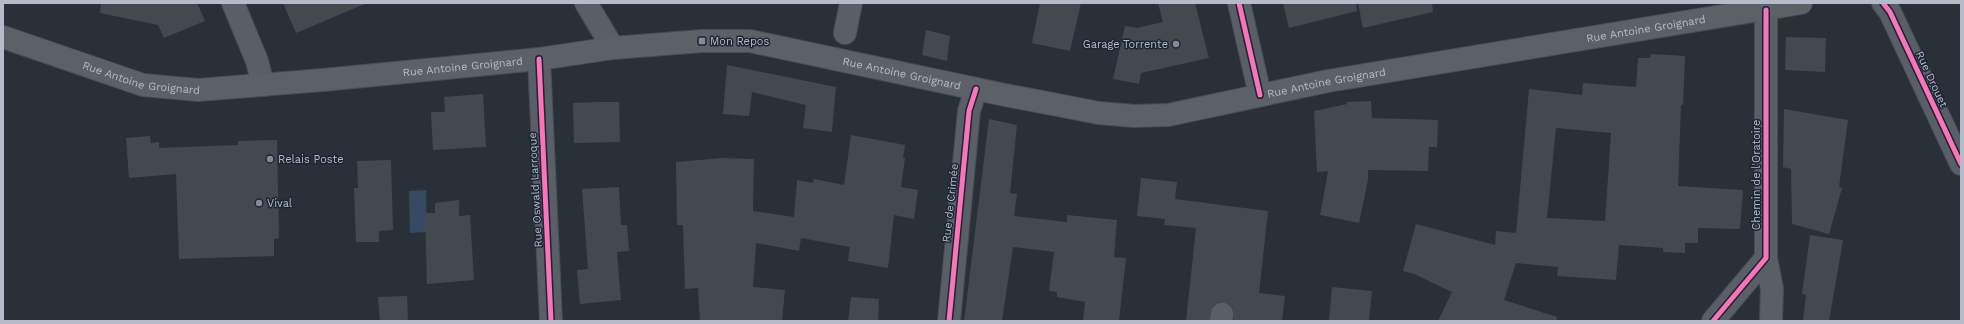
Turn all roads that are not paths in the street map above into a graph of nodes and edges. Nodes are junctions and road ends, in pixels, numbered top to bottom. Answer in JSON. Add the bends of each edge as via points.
{"nodes":[{"id":1,"x":233,"y":3,"type":"edge"},
{"id":2,"x":586,"y":3,"type":"edge"},
{"id":3,"x":852,"y":3,"type":"edge"},
{"id":4,"x":1239,"y":3,"type":"edge"},
{"id":5,"x":1801,"y":3,"type":"edge"},
{"id":6,"x":1884,"y":3,"type":"edge"},
{"id":7,"x":1766,"y":10,"type":"junction"},
{"id":8,"x":846,"y":33,"type":"dead end"},
{"id":9,"x":3,"y":37,"type":"edge"},
{"id":10,"x":613,"y":48,"type":"junction"},
{"id":11,"x":539,"y":59,"type":"junction"},
{"id":12,"x":263,"y":85,"type":"junction"},
{"id":13,"x":976,"y":89,"type":"junction"},
{"id":14,"x":1260,"y":94,"type":"junction"},
{"id":15,"x":1961,"y":164,"type":"edge"},
{"id":16,"x":1766,"y":258,"type":"junction"},
{"id":17,"x":550,"y":321,"type":"edge"},
{"id":18,"x":949,"y":321,"type":"edge"},
{"id":19,"x":1713,"y":321,"type":"edge"},
{"id":20,"x":1771,"y":321,"type":"edge"}],
"edges":[{"from":1,"to":12,"type":"street","via":[[257,61]]},
{"from":2,"to":10,"type":"street"},
{"from":3,"to":8,"type":"street"},
{"from":4,"to":14,"type":"street"},
{"from":5,"to":7,"type":"main road","name":"Rue Antoine Groignard"},
{"from":6,"to":15,"type":"street","name":"Rue Drouet"},
{"from":7,"to":14,"type":"main road","name":"Rue Antoine Groignard","via":[[1328,80]]},
{"from":7,"to":16,"type":"street","name":"Chemin de l'Oratoire"},
{"from":9,"to":12,"type":"main road","name":"Rue Antoine Groignard","via":[[143,85],[198,90]]},
{"from":10,"to":11,"type":"main road","name":"Rue Antoine Groignard"},
{"from":10,"to":13,"type":"main road","name":"Rue Antoine Groignard","via":[[702,41],[750,41]]},
{"from":11,"to":12,"type":"main road","name":"Rue Antoine Groignard"},
{"from":11,"to":17,"type":"street","name":"Rue Oswald Larroque"},
{"from":13,"to":14,"type":"main road","name":"Rue Antoine Groignard","via":[[1134,116],[1168,115]]},
{"from":13,"to":18,"type":"street","name":"Rue de Crimée","via":[[969,111]]},
{"from":16,"to":19,"type":"street"},
{"from":16,"to":20,"type":"street","name":"Chemin de l'Oratoire","via":[[1772,289]]}]}
